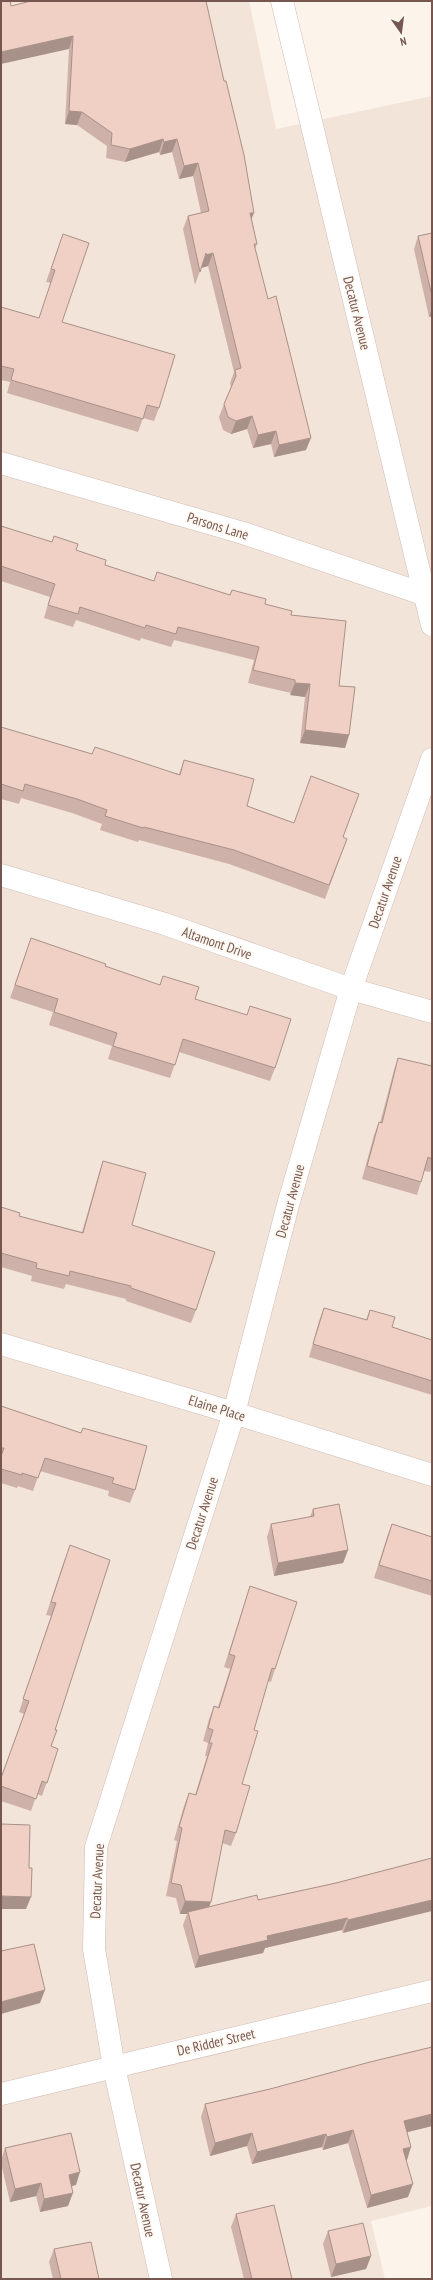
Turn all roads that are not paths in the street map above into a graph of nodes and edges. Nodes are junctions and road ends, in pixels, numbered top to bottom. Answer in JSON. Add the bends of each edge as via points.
{"nodes":[{"id":1,"x":282,"y":1,"type":"edge"},
{"id":2,"x":1,"y":462,"type":"edge"},
{"id":3,"x":429,"y":597,"type":"edge"},
{"id":4,"x":432,"y":625,"type":"edge"},
{"id":5,"x":432,"y":759,"type":"edge"},
{"id":6,"x":1,"y":875,"type":"edge"},
{"id":7,"x":351,"y":989,"type":"junction"},
{"id":8,"x":432,"y":1012,"type":"edge"},
{"id":9,"x":1,"y":1344,"type":"edge"},
{"id":10,"x":234,"y":1413,"type":"junction"},
{"id":11,"x":432,"y":1475,"type":"edge"},
{"id":12,"x":432,"y":1991,"type":"edge"},
{"id":13,"x":114,"y":2067,"type":"junction"},
{"id":14,"x":1,"y":2094,"type":"edge"},
{"id":15,"x":161,"y":2279,"type":"edge"}],
"edges":[{"from":1,"to":3,"type":"street","name":"Decatur Avenue"},
{"from":2,"to":3,"type":"street","name":"Parsons Lane","via":[[243,533]]},
{"from":3,"to":4,"type":"street","name":"Decatur Avenue"},
{"from":5,"to":7,"type":"street","name":"Decatur Avenue"},
{"from":6,"to":7,"type":"street","name":"Altamont Drive","via":[[165,924]]},
{"from":7,"to":8,"type":"street","name":"Altamont Drive"},
{"from":7,"to":10,"type":"street","name":"Decatur Avenue","via":[[288,1205]]},
{"from":9,"to":10,"type":"street","name":"Elaine Place"},
{"from":10,"to":11,"type":"street","name":"Elaine Place"},
{"from":10,"to":13,"type":"street","name":"Decatur Avenue","via":[[96,1847],[94,1949]]},
{"from":12,"to":13,"type":"street","name":"De Ridder Street"},
{"from":13,"to":14,"type":"street","name":"De Ridder Street"},
{"from":13,"to":15,"type":"street","name":"Decatur Avenue"}]}
